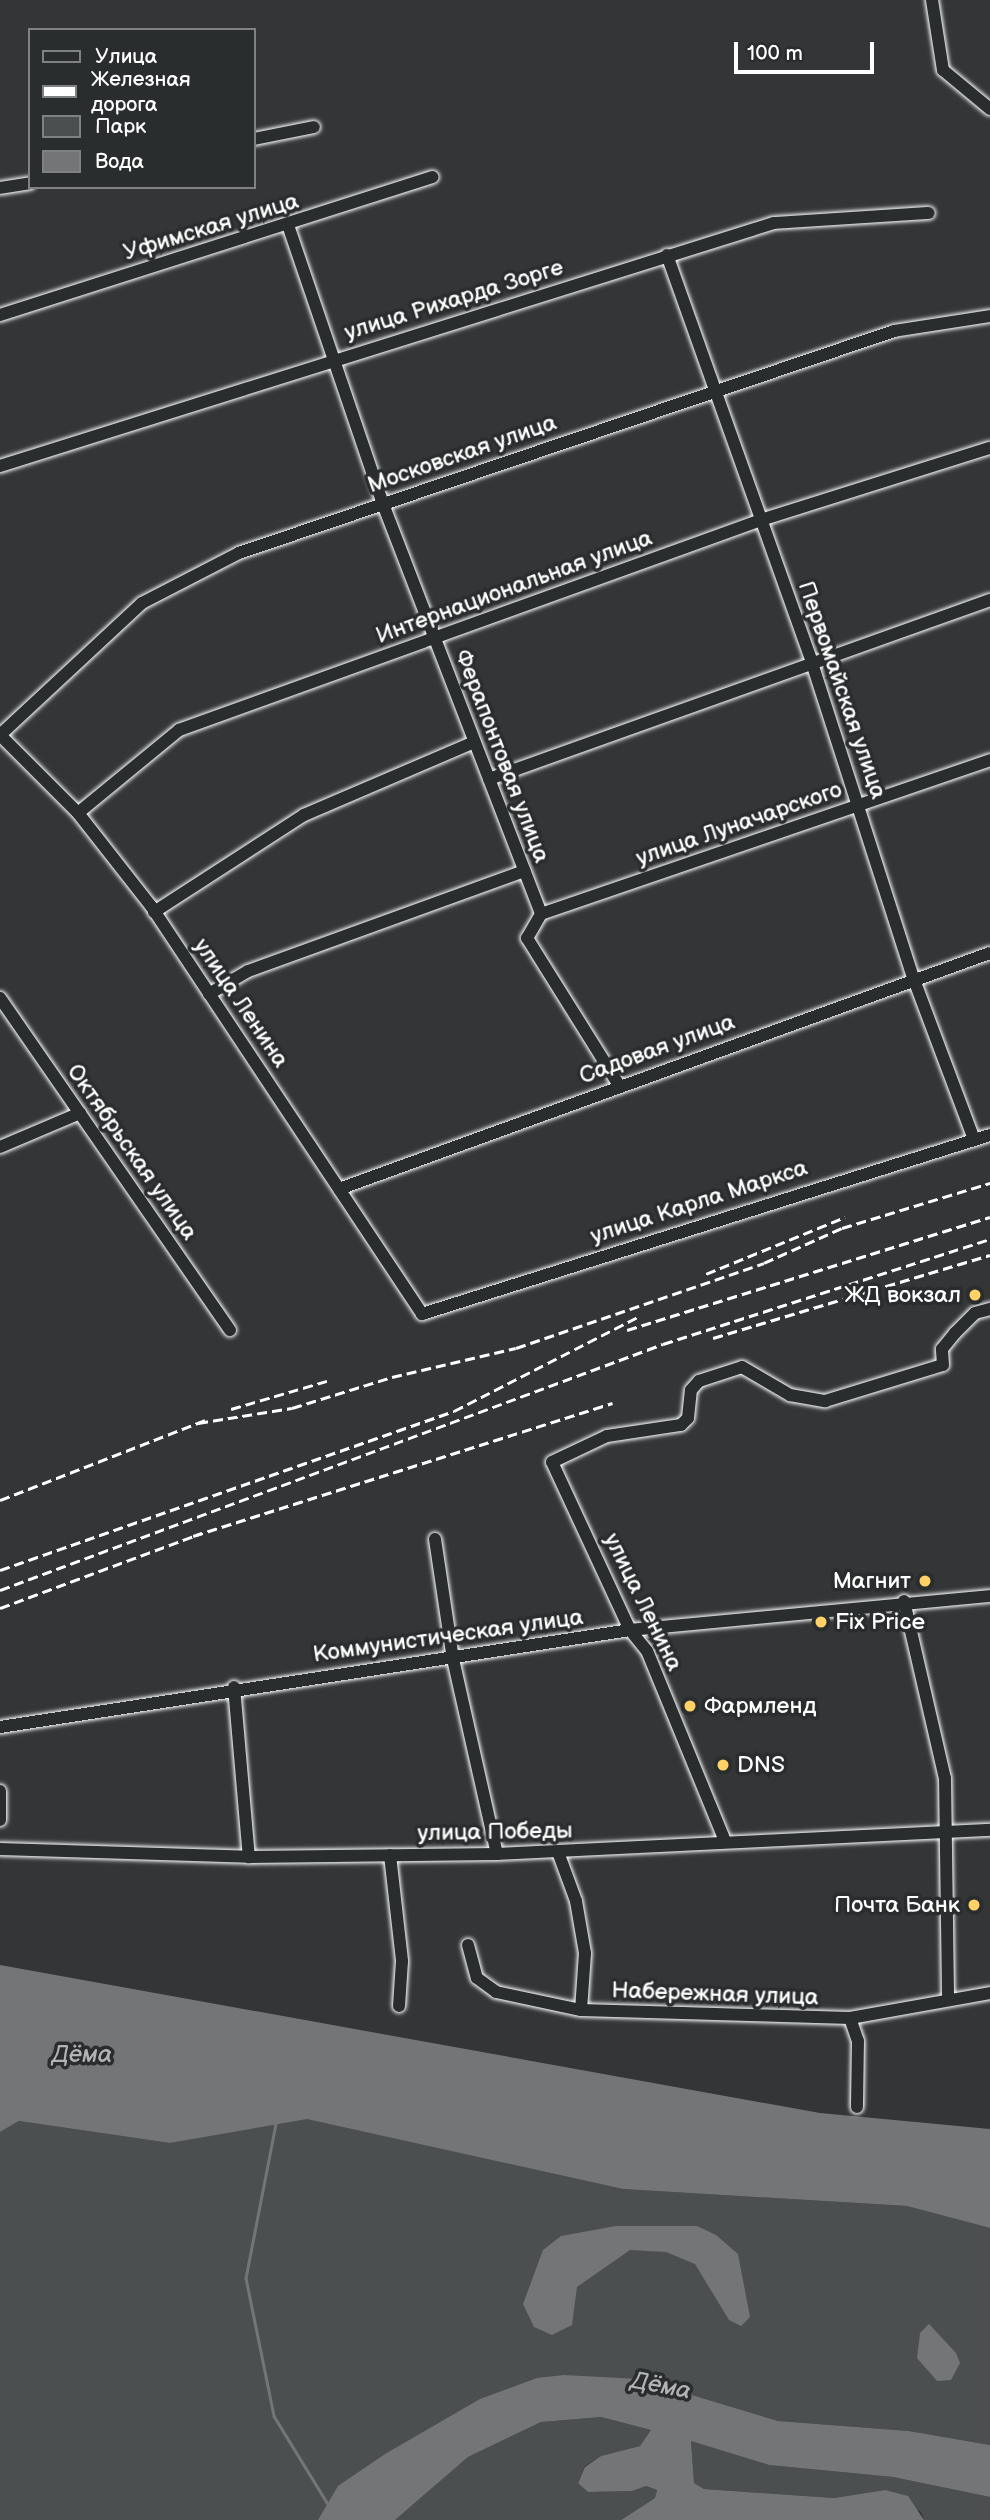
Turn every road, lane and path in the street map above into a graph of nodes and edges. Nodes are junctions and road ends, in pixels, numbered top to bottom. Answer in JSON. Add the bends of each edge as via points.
{"nodes":[{"id":1,"x":932,"y":0,"type":"edge"},
{"id":2,"x":990,"y":109,"type":"edge"},
{"id":3,"x":314,"y":127,"type":"dead end"},
{"id":4,"x":256,"y":139,"type":"edge"},
{"id":5,"x":433,"y":177,"type":"dead end"},
{"id":6,"x":28,"y":183,"type":"edge"},
{"id":7,"x":0,"y":188,"type":"edge"},
{"id":8,"x":929,"y":213,"type":"dead end"},
{"id":9,"x":288,"y":225,"type":"junction"},
{"id":10,"x":667,"y":254,"type":"junction"},
{"id":11,"x":0,"y":315,"type":"edge"},
{"id":12,"x":990,"y":316,"type":"edge"},
{"id":13,"x":335,"y":359,"type":"junction"},
{"id":14,"x":715,"y":388,"type":"junction"},
{"id":15,"x":990,"y":448,"type":"edge"},
{"id":16,"x":0,"y":466,"type":"edge"},
{"id":17,"x":383,"y":504,"type":"junction"},
{"id":18,"x":761,"y":520,"type":"junction"},
{"id":19,"x":990,"y":600,"type":"edge"},
{"id":20,"x":435,"y":638,"type":"junction"},
{"id":21,"x":812,"y":663,"type":"junction"},
{"id":22,"x":0,"y":735,"type":"edge"},
{"id":23,"x":474,"y":742,"type":"junction"},
{"id":24,"x":990,"y":760,"type":"edge"},
{"id":25,"x":489,"y":779,"type":"junction"},
{"id":26,"x":859,"y":804,"type":"junction"},
{"id":27,"x":78,"y":813,"type":"junction"},
{"id":28,"x":524,"y":871,"type":"junction"},
{"id":29,"x":154,"y":912,"type":"junction"},
{"id":30,"x":541,"y":914,"type":"junction"},
{"id":31,"x":990,"y":953,"type":"edge"},
{"id":32,"x":913,"y":976,"type":"junction"},
{"id":33,"x":209,"y":994,"type":"junction"},
{"id":34,"x":0,"y":998,"type":"edge"},
{"id":35,"x":619,"y":1085,"type":"junction"},
{"id":36,"x":80,"y":1113,"type":"junction"},
{"id":37,"x":990,"y":1135,"type":"edge"},
{"id":38,"x":974,"y":1139,"type":"junction"},
{"id":39,"x":0,"y":1147,"type":"edge"},
{"id":40,"x":339,"y":1189,"type":"junction"},
{"id":41,"x":990,"y":1309,"type":"edge"},
{"id":42,"x":422,"y":1314,"type":"joint"},
{"id":43,"x":230,"y":1330,"type":"dead end"},
{"id":44,"x":435,"y":1539,"type":"dead end"},
{"id":45,"x":990,"y":1596,"type":"edge"},
{"id":46,"x":904,"y":1601,"type":"junction"},
{"id":47,"x":630,"y":1630,"type":"junction"},
{"id":48,"x":453,"y":1658,"type":"junction"},
{"id":49,"x":234,"y":1687,"type":"junction"},
{"id":50,"x":0,"y":1727,"type":"edge"},
{"id":51,"x":0,"y":1791,"type":"edge"},
{"id":52,"x":0,"y":1820,"type":"edge"},
{"id":53,"x":990,"y":1830,"type":"edge"},
{"id":54,"x":945,"y":1833,"type":"junction"},
{"id":55,"x":725,"y":1841,"type":"junction"},
{"id":56,"x":0,"y":1849,"type":"edge"},
{"id":57,"x":558,"y":1852,"type":"junction"},
{"id":58,"x":497,"y":1854,"type":"junction"},
{"id":59,"x":390,"y":1855,"type":"junction"},
{"id":60,"x":249,"y":1857,"type":"junction"},
{"id":61,"x":468,"y":1945,"type":"dead end"},
{"id":62,"x":990,"y":1993,"type":"edge"},
{"id":63,"x":948,"y":1999,"type":"junction"},
{"id":64,"x":399,"y":2006,"type":"dead end"},
{"id":65,"x":581,"y":2010,"type":"junction"},
{"id":66,"x":850,"y":2018,"type":"junction"},
{"id":67,"x":857,"y":2107,"type":"dead end"}],
"edges":[{"from":1,"to":2,"type":"street","via":[[943,70]]},
{"from":3,"to":4,"type":"street"},
{"from":5,"to":9,"type":"street","name":"Уфимская улица"},
{"from":6,"to":7,"type":"street"},
{"from":8,"to":10,"type":"street","name":"улица Рихарда Зорге","via":[[774,223]]},
{"from":9,"to":11,"type":"street","name":"Уфимская улица"},
{"from":9,"to":13,"type":"street","name":"Ферапонтовая улица"},
{"from":10,"to":13,"type":"street","name":"улица Рихарда Зорге"},
{"from":10,"to":14,"type":"street","name":"Первомайская улица"},
{"from":12,"to":14,"type":"street","name":"Московская улица","via":[[894,331]]},
{"from":13,"to":16,"type":"street","name":"улица Рихарда Зорге"},
{"from":13,"to":17,"type":"street","name":"Ферапонтовая улица"},
{"from":14,"to":17,"type":"street","name":"Московская улица"},
{"from":14,"to":18,"type":"street","name":"Первомайская улица"},
{"from":15,"to":18,"type":"street","name":"Интернациональная улица"},
{"from":17,"to":20,"type":"street","name":"Ферапонтовая улица"},
{"from":17,"to":22,"type":"street","name":"Московская улица","via":[[239,553],[142,603]]},
{"from":18,"to":20,"type":"street","name":"Интернациональная улица"},
{"from":18,"to":21,"type":"street","name":"Первомайская улица"},
{"from":19,"to":21,"type":"street"},
{"from":20,"to":23,"type":"street","name":"Ферапонтовая улица"},
{"from":20,"to":27,"type":"street","name":"Интернациональная улица","via":[[179,730]]},
{"from":21,"to":25,"type":"street"},
{"from":21,"to":26,"type":"street","name":"Первомайская улица"},
{"from":22,"to":27,"type":"street","name":"улица Ленина"},
{"from":23,"to":25,"type":"street","name":"Ферапонтовая улица"},
{"from":23,"to":29,"type":"street","via":[[304,815]]},
{"from":24,"to":26,"type":"street","name":"улица Луначарского"},
{"from":25,"to":28,"type":"street","name":"Ферапонтовая улица"},
{"from":26,"to":30,"type":"street","name":"улица Луначарского"},
{"from":26,"to":32,"type":"street","name":"Первомайская улица"},
{"from":27,"to":29,"type":"street","name":"улица Ленина"},
{"from":28,"to":30,"type":"street","name":"Ферапонтовая улица"},
{"from":28,"to":33,"type":"street","via":[[248,971]]},
{"from":29,"to":33,"type":"street","name":"улица Ленина"},
{"from":30,"to":35,"type":"street","via":[[527,938]]},
{"from":31,"to":32,"type":"street","name":"Садовая улица"},
{"from":32,"to":35,"type":"street","name":"Садовая улица"},
{"from":32,"to":38,"type":"street","name":"Первомайская улица"},
{"from":33,"to":40,"type":"street","name":"улица Ленина"},
{"from":34,"to":36,"type":"street","name":"Октябрьская улица"},
{"from":35,"to":40,"type":"street","name":"Садовая улица"},
{"from":36,"to":39,"type":"street"},
{"from":36,"to":43,"type":"street","name":"Октябрьская улица"},
{"from":37,"to":38,"type":"street","name":"улица Карла Маркса"},
{"from":38,"to":42,"type":"street","name":"улица Карла Маркса"},
{"from":40,"to":42,"type":"street","name":"улица Ленина"},
{"from":41,"to":47,"type":"street","name":"улица Ленина","via":[[975,1313],[955,1333],[942,1349],[943,1366],[825,1401],[790,1395],[742,1367],[699,1381],[691,1390],[688,1418],[681,1425],[607,1436],[552,1462]]},
{"from":44,"to":48,"type":"street"},
{"from":45,"to":46,"type":"street","name":"Коммунистическая улица"},
{"from":46,"to":47,"type":"street","name":"Коммунистическая улица"},
{"from":46,"to":54,"type":"street","via":[[945,1778]]},
{"from":47,"to":48,"type":"street","name":"Коммунистическая улица"},
{"from":47,"to":55,"type":"street","name":"улица Ленина","via":[[647,1651]]},
{"from":48,"to":49,"type":"street","name":"Коммунистическая улица"},
{"from":48,"to":58,"type":"street"},
{"from":49,"to":50,"type":"street","name":"Коммунистическая улица"},
{"from":49,"to":60,"type":"street"},
{"from":51,"to":52,"type":"street"},
{"from":53,"to":54,"type":"street","name":"улица Победы"},
{"from":54,"to":55,"type":"street","name":"улица Победы"},
{"from":54,"to":63,"type":"street"},
{"from":55,"to":57,"type":"street","name":"улица Победы"},
{"from":56,"to":60,"type":"street","name":"улица Победы"},
{"from":57,"to":58,"type":"street","name":"улица Победы"},
{"from":57,"to":65,"type":"street","via":[[576,1901],[585,1953]]},
{"from":58,"to":59,"type":"street","name":"улица Победы"},
{"from":59,"to":60,"type":"street","name":"улица Победы"},
{"from":59,"to":64,"type":"street","via":[[402,1961]]},
{"from":61,"to":65,"type":"street","name":"Набережная улица","via":[[477,1978],[496,1992]]},
{"from":62,"to":63,"type":"street","name":"Набережная улица"},
{"from":63,"to":66,"type":"street","name":"Набережная улица"},
{"from":65,"to":66,"type":"street","name":"Набережная улица"},
{"from":66,"to":67,"type":"street","via":[[858,2041]]}]}
